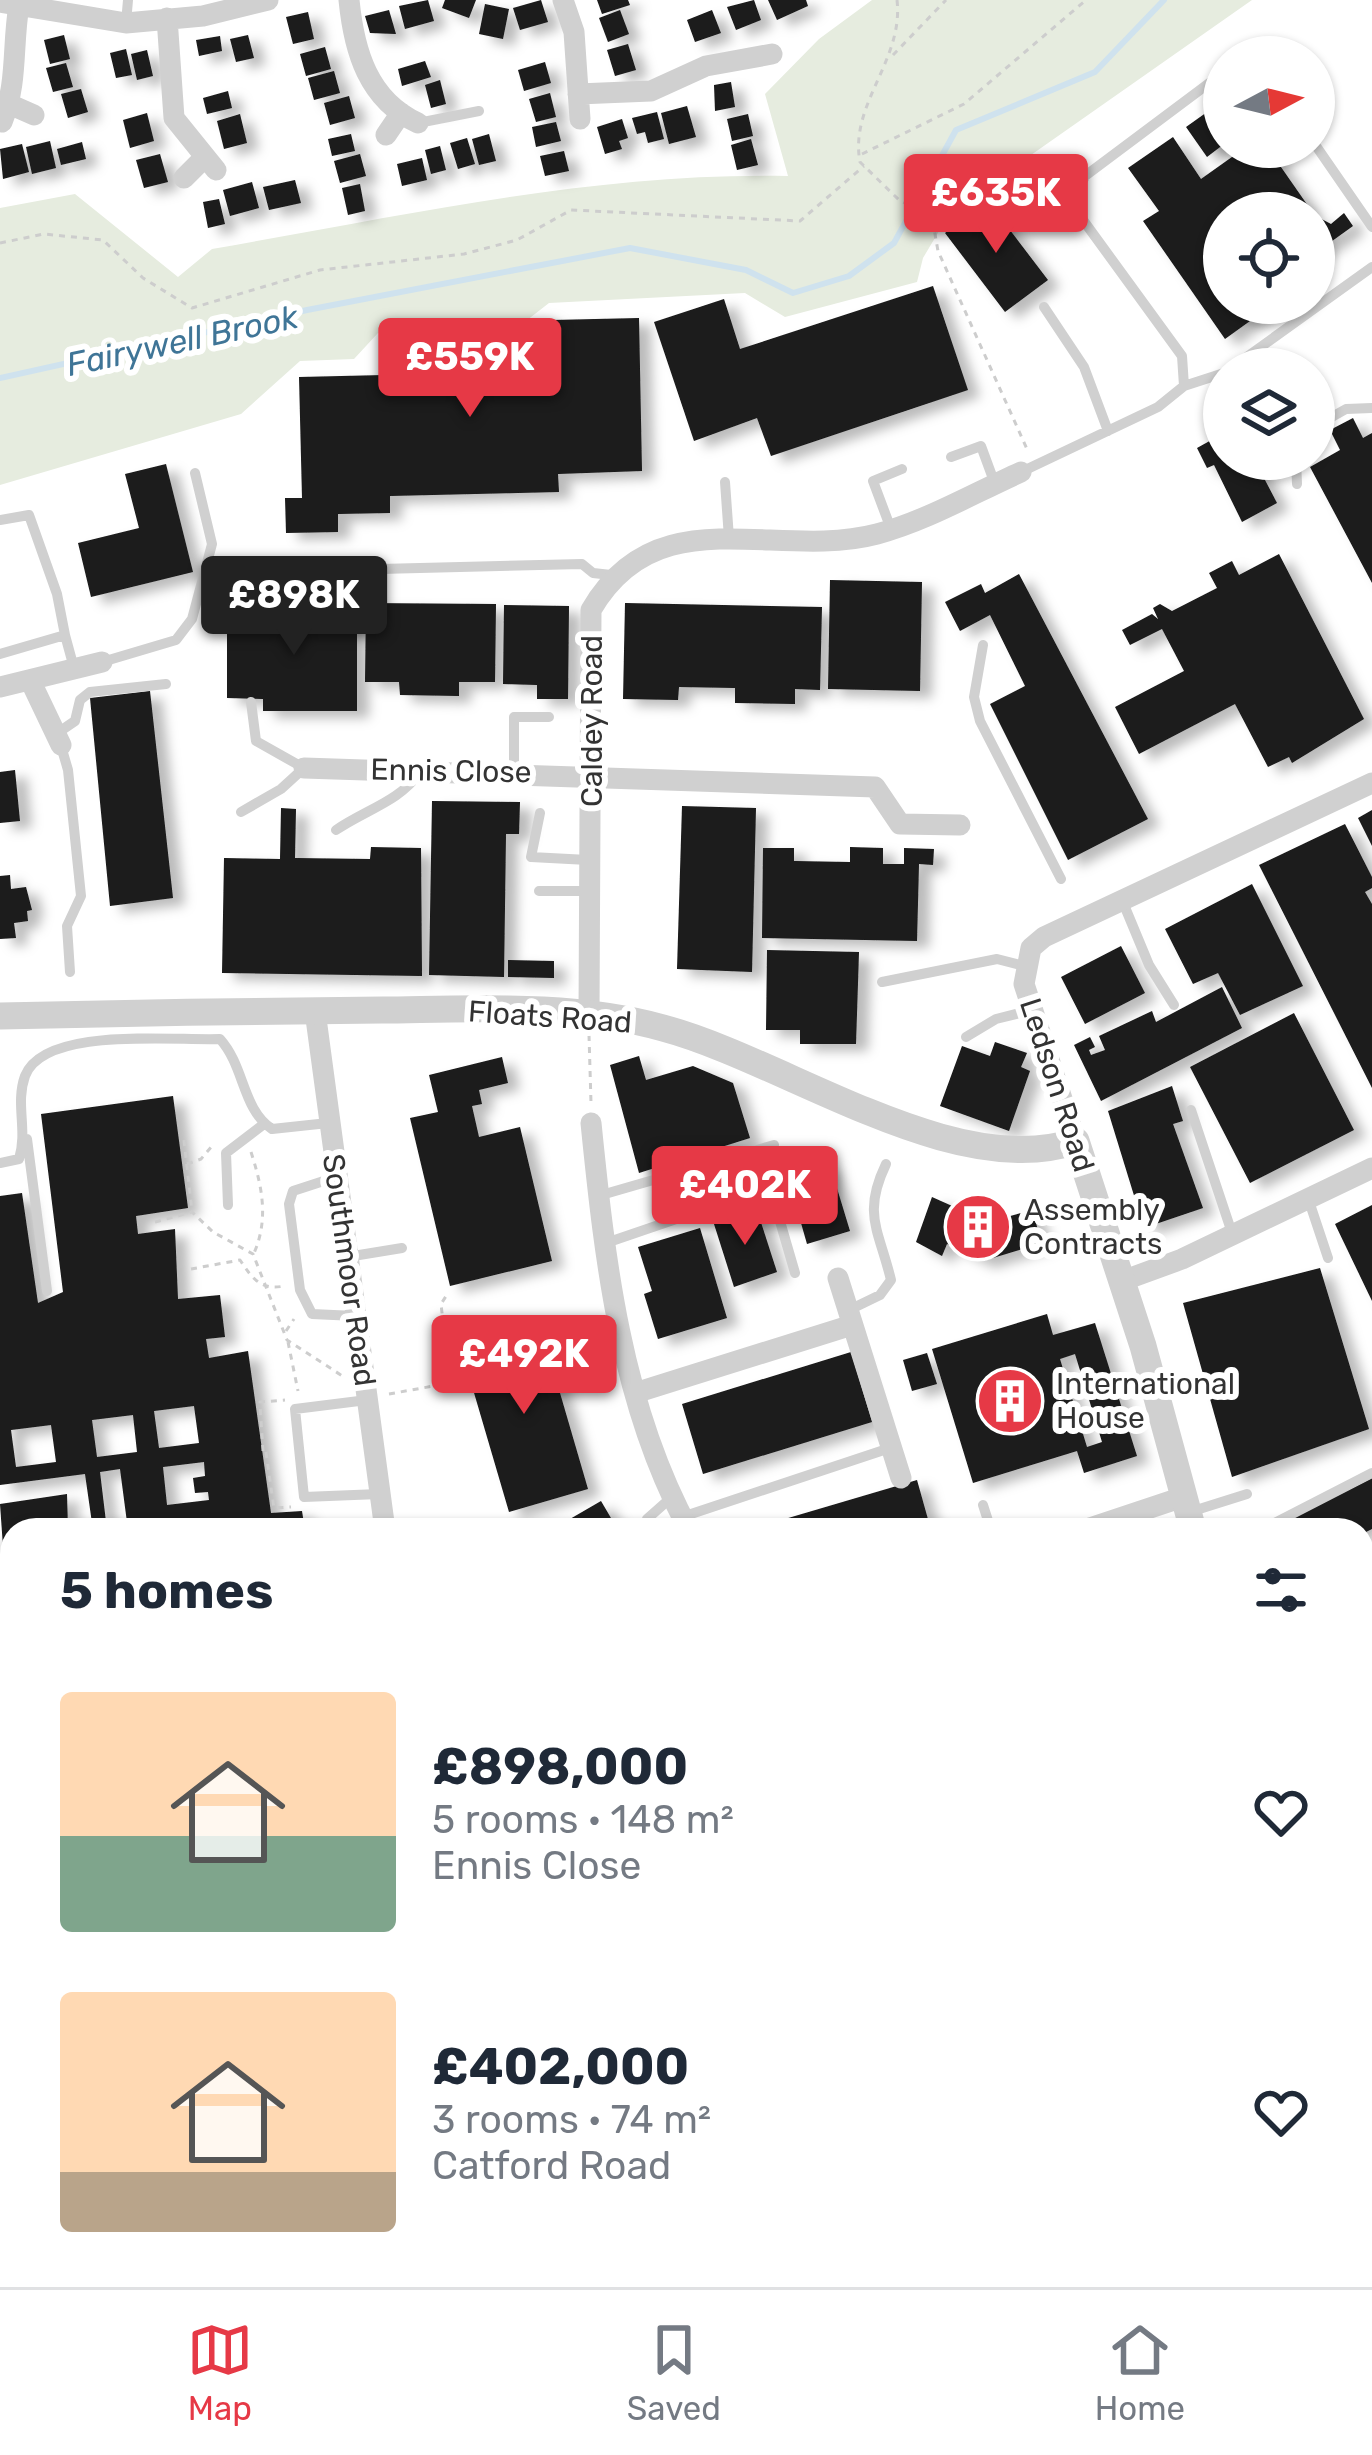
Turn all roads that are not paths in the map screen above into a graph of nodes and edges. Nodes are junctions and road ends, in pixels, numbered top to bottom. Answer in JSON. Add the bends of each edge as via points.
{"nodes":[{"id":1,"x":268,"y":0,"type":"edge"},
{"id":2,"x":349,"y":0,"type":"edge"},
{"id":3,"x":563,"y":0,"type":"edge"},
{"id":4,"x":10,"y":4,"type":"edge"},
{"id":5,"x":127,"y":12,"type":"edge"},
{"id":6,"x":167,"y":18,"type":"junction"},
{"id":7,"x":772,"y":54,"type":"dead end"},
{"id":8,"x":1203,"y":88,"type":"edge"},
{"id":9,"x":578,"y":94,"type":"junction"},
{"id":10,"x":479,"y":111,"type":"dead end"},
{"id":11,"x":6,"y":113,"type":"edge"},
{"id":12,"x":34,"y":115,"type":"dead end"},
{"id":13,"x":410,"y":118,"type":"junction"},
{"id":14,"x":580,"y":119,"type":"dead end"},
{"id":15,"x":386,"y":135,"type":"dead end"},
{"id":16,"x":1331,"y":168,"type":"edge"},
{"id":17,"x":184,"y":178,"type":"dead end"},
{"id":18,"x":1372,"y":227,"type":"edge"},
{"id":19,"x":1372,"y":267,"type":"edge"},
{"id":20,"x":1044,"y":307,"type":"dead end"},
{"id":21,"x":1259,"y":348,"type":"edge"},
{"id":22,"x":1203,"y":379,"type":"edge"},
{"id":23,"x":1184,"y":386,"type":"junction"},
{"id":24,"x":1372,"y":408,"type":"edge"},
{"id":25,"x":1335,"y":416,"type":"edge"},
{"id":26,"x":1108,"y":430,"type":"junction"},
{"id":27,"x":951,"y":457,"type":"dead end"},
{"id":28,"x":902,"y":469,"type":"dead end"},
{"id":29,"x":195,"y":472,"type":"dead end"},
{"id":30,"x":1021,"y":472,"type":"joint"},
{"id":31,"x":1297,"y":480,"type":"edge"},
{"id":32,"x":725,"y":482,"type":"dead end"},
{"id":33,"x":994,"y":484,"type":"junction"},
{"id":34,"x":1297,"y":484,"type":"dead end"},
{"id":35,"x":0,"y":520,"type":"edge"},
{"id":36,"x":891,"y":529,"type":"junction"},
{"id":37,"x":729,"y":538,"type":"junction"},
{"id":38,"x":340,"y":570,"type":"dead end"},
{"id":39,"x":611,"y":575,"type":"junction"},
{"id":40,"x":64,"y":635,"type":"junction"},
{"id":41,"x":983,"y":645,"type":"dead end"},
{"id":42,"x":0,"y":653,"type":"edge"},
{"id":43,"x":103,"y":662,"type":"joint"},
{"id":44,"x":74,"y":668,"type":"junction"},
{"id":45,"x":30,"y":680,"type":"junction"},
{"id":46,"x":166,"y":684,"type":"dead end"},
{"id":47,"x":0,"y":687,"type":"edge"},
{"id":48,"x":251,"y":702,"type":"dead end"},
{"id":49,"x":549,"y":718,"type":"dead end"},
{"id":50,"x":58,"y":740,"type":"junction"},
{"id":51,"x":304,"y":768,"type":"junction"},
{"id":52,"x":421,"y":770,"type":"junction"},
{"id":53,"x":514,"y":772,"type":"junction"},
{"id":54,"x":593,"y":773,"type":"junction"},
{"id":55,"x":1372,"y":783,"type":"edge"},
{"id":56,"x":241,"y":812,"type":"dead end"},
{"id":57,"x":540,"y":813,"type":"dead end"},
{"id":58,"x":960,"y":825,"type":"dead end"},
{"id":59,"x":336,"y":830,"type":"dead end"},
{"id":60,"x":591,"y":860,"type":"junction"},
{"id":61,"x":1061,"y":879,"type":"dead end"},
{"id":62,"x":539,"y":891,"type":"dead end"},
{"id":63,"x":592,"y":891,"type":"junction"},
{"id":64,"x":1122,"y":900,"type":"junction"},
{"id":65,"x":70,"y":972,"type":"dead end"},
{"id":66,"x":1024,"y":975,"type":"junction"},
{"id":67,"x":881,"y":982,"type":"dead end"},
{"id":68,"x":1174,"y":1005,"type":"dead end"},
{"id":69,"x":1033,"y":1010,"type":"junction"},
{"id":70,"x":315,"y":1011,"type":"junction"},
{"id":71,"x":589,"y":1014,"type":"junction"},
{"id":72,"x":0,"y":1016,"type":"edge"},
{"id":73,"x":966,"y":1037,"type":"dead end"},
{"id":74,"x":1191,"y":1110,"type":"dead end"},
{"id":75,"x":328,"y":1123,"type":"junction"},
{"id":76,"x":591,"y":1123,"type":"road end"},
{"id":77,"x":264,"y":1124,"type":"junction"},
{"id":78,"x":26,"y":1136,"type":"junction"},
{"id":79,"x":1076,"y":1141,"type":"junction"},
{"id":80,"x":774,"y":1145,"type":"dead end"},
{"id":81,"x":0,"y":1163,"type":"edge"},
{"id":82,"x":886,"y":1164,"type":"dead end"},
{"id":83,"x":1372,"y":1168,"type":"edge"},
{"id":84,"x":336,"y":1177,"type":"junction"},
{"id":85,"x":598,"y":1196,"type":"junction"},
{"id":86,"x":1309,"y":1201,"type":"junction"},
{"id":87,"x":228,"y":1205,"type":"dead end"},
{"id":88,"x":1106,"y":1234,"type":"junction"},
{"id":89,"x":1233,"y":1236,"type":"junction"},
{"id":90,"x":603,"y":1244,"type":"junction"},
{"id":91,"x":1065,"y":1245,"type":"dead end"},
{"id":92,"x":402,"y":1248,"type":"dead end"},
{"id":93,"x":347,"y":1257,"type":"junction"},
{"id":94,"x":1328,"y":1258,"type":"dead end"},
{"id":95,"x":795,"y":1273,"type":"dead end"},
{"id":96,"x":838,"y":1278,"type":"dead end"},
{"id":97,"x":1122,"y":1281,"type":"junction"},
{"id":98,"x":47,"y":1291,"type":"dead end"},
{"id":99,"x":355,"y":1316,"type":"junction"},
{"id":100,"x":849,"y":1318,"type":"junction"},
{"id":101,"x":361,"y":1392,"type":"junction"},
{"id":102,"x":634,"y":1393,"type":"junction"},
{"id":103,"x":891,"y":1448,"type":"junction"},
{"id":104,"x":1372,"y":1473,"type":"edge"},
{"id":105,"x":901,"y":1478,"type":"dead end"},
{"id":106,"x":380,"y":1494,"type":"junction"},
{"id":107,"x":1247,"y":1494,"type":"dead end"},
{"id":108,"x":673,"y":1496,"type":"junction"},
{"id":109,"x":983,"y":1505,"type":"dead end"},
{"id":110,"x":1188,"y":1513,"type":"edge"},
{"id":111,"x":383,"y":1518,"type":"edge"},
{"id":112,"x":648,"y":1518,"type":"edge"},
{"id":113,"x":683,"y":1518,"type":"edge"},
{"id":114,"x":702,"y":1518,"type":"edge"},
{"id":115,"x":988,"y":1518,"type":"edge"},
{"id":116,"x":1157,"y":1518,"type":"edge"},
{"id":117,"x":1284,"y":1518,"type":"edge"}],
"edges":[{"from":1,"to":6,"type":"street"},
{"from":2,"to":13,"type":"street","via":[[360,61]]},
{"from":3,"to":9,"type":"street"},
{"from":4,"to":5,"type":"street"},
{"from":4,"to":11,"type":"street","via":[[17,79]]},
{"from":5,"to":6,"type":"street"},
{"from":6,"to":17,"type":"street","via":[[174,118],[210,164]]},
{"from":7,"to":9,"type":"street","via":[[750,69],[698,68],[651,91]]},
{"from":8,"to":23,"type":"lane","via":[[1085,176],[1077,194],[1083,220],[1182,356]]},
{"from":9,"to":14,"type":"street"},
{"from":10,"to":13,"type":"lane"},
{"from":11,"to":12,"type":"street"},
{"from":13,"to":15,"type":"street"},
{"from":16,"to":18,"type":"lane"},
{"from":19,"to":21,"type":"lane"},
{"from":20,"to":26,"type":"lane","via":[[1084,367]]},
{"from":22,"to":23,"type":"lane"},
{"from":23,"to":26,"type":"lane"},
{"from":24,"to":25,"type":"lane"},
{"from":26,"to":30,"type":"lane"},
{"from":27,"to":33,"type":"lane","via":[[981,446]]},
{"from":28,"to":36,"type":"lane","via":[[873,481]]},
{"from":29,"to":43,"type":"lane","via":[[212,544],[192,619],[168,644]]},
{"from":30,"to":33,"type":"street"},
{"from":31,"to":34,"type":"lane"},
{"from":32,"to":37,"type":"lane"},
{"from":33,"to":36,"type":"street"},
{"from":35,"to":40,"type":"lane","via":[[29,515]]},
{"from":36,"to":37,"type":"street","via":[[845,539]]},
{"from":37,"to":39,"type":"street","via":[[644,555]]},
{"from":38,"to":39,"type":"lane","via":[[582,563]]},
{"from":39,"to":54,"type":"street","name":"Caldey Road","via":[[591,610]]},
{"from":40,"to":42,"type":"lane"},
{"from":40,"to":44,"type":"lane"},
{"from":41,"to":61,"type":"lane","via":[[974,697],[980,721]]},
{"from":43,"to":44,"type":"street"},
{"from":44,"to":45,"type":"street"},
{"from":45,"to":47,"type":"street"},
{"from":45,"to":50,"type":"street"},
{"from":46,"to":50,"type":"lane","via":[[90,692]]},
{"from":48,"to":51,"type":"lane","via":[[256,741]]},
{"from":49,"to":53,"type":"lane","via":[[514,717]]},
{"from":50,"to":65,"type":"lane","via":[[81,896],[68,926]]},
{"from":51,"to":52,"type":"street","name":"Ennis Close"},
{"from":51,"to":56,"type":"lane"},
{"from":52,"to":53,"type":"street","name":"Ennis Close"},
{"from":52,"to":59,"type":"lane","via":[[405,794]]},
{"from":53,"to":54,"type":"street","name":"Ennis Close"},
{"from":54,"to":58,"type":"street","name":"Ennis Close","via":[[875,787],[900,824]]},
{"from":54,"to":60,"type":"street","name":"Caldey Road"},
{"from":55,"to":64,"type":"street"},
{"from":57,"to":60,"type":"lane","via":[[531,857]]},
{"from":60,"to":63,"type":"street","name":"Caldey Road"},
{"from":62,"to":63,"type":"lane"},
{"from":63,"to":71,"type":"street","name":"Caldey Road"},
{"from":64,"to":66,"type":"street","via":[[1044,937],[1031,948]]},
{"from":64,"to":68,"type":"lane"},
{"from":66,"to":67,"type":"lane","via":[[997,959]]},
{"from":66,"to":69,"type":"street","name":"Ledson Road"},
{"from":69,"to":73,"type":"lane"},
{"from":69,"to":79,"type":"street","name":"Ledson Road"},
{"from":70,"to":71,"type":"street","name":"Floats Road"},
{"from":70,"to":72,"type":"street","name":"Floats Road"},
{"from":70,"to":75,"type":"street","name":"Southmoor Road"},
{"from":71,"to":79,"type":"street","name":"Floats Road","via":[[715,1042],[953,1142],[1021,1152]]},
{"from":74,"to":89,"type":"lane"},
{"from":75,"to":77,"type":"lane","via":[[272,1130]]},
{"from":75,"to":84,"type":"street","name":"Southmoor Road"},
{"from":76,"to":85,"type":"street"},
{"from":77,"to":78,"type":"lane","via":[[237,1058],[220,1040],[62,1043],[27,1070],[20,1095]]},
{"from":77,"to":87,"type":"lane","via":[[226,1154]]},
{"from":78,"to":81,"type":"lane","via":[[19,1159]]},
{"from":78,"to":98,"type":"lane"},
{"from":79,"to":88,"type":"street","name":"Ledson Road"},
{"from":80,"to":85,"type":"lane"},
{"from":82,"to":100,"type":"lane","via":[[870,1212],[892,1280]]},
{"from":83,"to":86,"type":"street"},
{"from":84,"to":93,"type":"street","name":"Southmoor Road"},
{"from":84,"to":99,"type":"lane","via":[[293,1191],[300,1290],[312,1314]]},
{"from":85,"to":90,"type":"street"},
{"from":86,"to":89,"type":"street"},
{"from":86,"to":94,"type":"lane"},
{"from":88,"to":91,"type":"lane"},
{"from":88,"to":97,"type":"street","name":"Ledson Road"},
{"from":89,"to":97,"type":"street"},
{"from":90,"to":95,"type":"lane","via":[[770,1187]]},
{"from":90,"to":102,"type":"street"},
{"from":92,"to":93,"type":"lane"},
{"from":93,"to":99,"type":"street","name":"Southmoor Road"},
{"from":96,"to":100,"type":"street"},
{"from":97,"to":110,"type":"street","name":"Ledson Road"},
{"from":99,"to":101,"type":"street","name":"Southmoor Road"},
{"from":100,"to":102,"type":"street"},
{"from":100,"to":103,"type":"street"},
{"from":101,"to":106,"type":"street","name":"Southmoor Road"},
{"from":101,"to":106,"type":"lane","via":[[295,1409],[304,1497]]},
{"from":102,"to":108,"type":"street"},
{"from":103,"to":105,"type":"street"},
{"from":103,"to":114,"type":"lane"},
{"from":104,"to":117,"type":"lane"},
{"from":106,"to":111,"type":"street","name":"Southmoor Road"},
{"from":107,"to":110,"type":"lane"},
{"from":108,"to":112,"type":"lane"},
{"from":108,"to":113,"type":"street"},
{"from":109,"to":115,"type":"lane"},
{"from":110,"to":116,"type":"street"}]}
